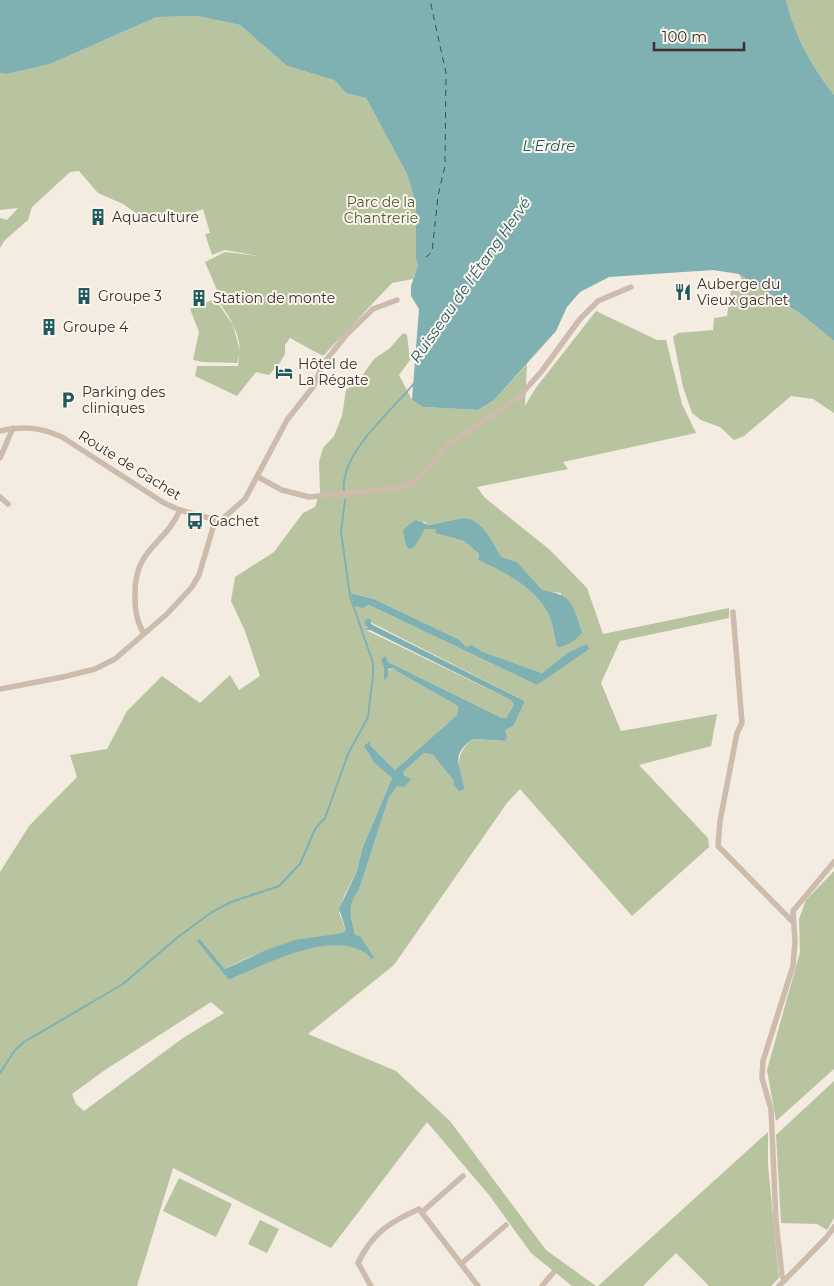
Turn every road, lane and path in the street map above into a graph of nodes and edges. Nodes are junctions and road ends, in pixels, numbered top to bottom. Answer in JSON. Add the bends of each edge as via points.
{"nodes":[{"id":1,"x":630,"y":287,"type":"dead end"},
{"id":2,"x":397,"y":300,"type":"dead end"},
{"id":3,"x":13,"y":428,"type":"junction"},
{"id":4,"x":0,"y":432,"type":"edge"},
{"id":5,"x":0,"y":458,"type":"edge"},
{"id":6,"x":258,"y":477,"type":"junction"},
{"id":7,"x":0,"y":498,"type":"edge"},
{"id":8,"x":8,"y":504,"type":"dead end"},
{"id":9,"x":180,"y":510,"type":"junction"},
{"id":10,"x":215,"y":521,"type":"junction"},
{"id":11,"x":733,"y":612,"type":"dead end"},
{"id":12,"x":143,"y":632,"type":"junction"},
{"id":13,"x":0,"y":689,"type":"edge"},
{"id":14,"x":834,"y":862,"type":"edge"},
{"id":15,"x":792,"y":920,"type":"junction"},
{"id":16,"x":463,"y":1176,"type":"dead end"},
{"id":17,"x":422,"y":1212,"type":"junction"},
{"id":18,"x":506,"y":1225,"type":"dead end"},
{"id":19,"x":834,"y":1227,"type":"edge"},
{"id":20,"x":462,"y":1263,"type":"junction"},
{"id":21,"x":554,"y":1273,"type":"dead end"},
{"id":22,"x":785,"y":1280,"type":"junction"},
{"id":23,"x":371,"y":1286,"type":"edge"},
{"id":24,"x":478,"y":1286,"type":"edge"},
{"id":25,"x":542,"y":1286,"type":"edge"},
{"id":26,"x":779,"y":1286,"type":"edge"}],
"edges":[{"from":1,"to":6,"type":"street","via":[[598,301],[518,398],[448,445],[414,482],[400,488],[344,495],[300,496]]},
{"from":2,"to":6,"type":"street","via":[[372,309],[346,334],[288,420]]},
{"from":3,"to":4,"type":"street","name":"Route de Gachet"},
{"from":3,"to":5,"type":"street"},
{"from":3,"to":9,"type":"street","name":"Route de Gachet","via":[[33,427],[62,437]]},
{"from":6,"to":10,"type":"street","via":[[241,505],[223,520]]},
{"from":7,"to":8,"type":"street"},
{"from":9,"to":10,"type":"street","name":"Route de Gachet"},
{"from":9,"to":12,"type":"street","via":[[146,553],[134,578],[137,621]]},
{"from":10,"to":12,"type":"street","via":[[192,587],[167,614]]},
{"from":11,"to":15,"type":"street","via":[[742,722],[737,733],[718,846]]},
{"from":12,"to":13,"type":"street","via":[[115,659],[95,669]]},
{"from":14,"to":15,"type":"street","via":[[803,897],[793,911]]},
{"from":15,"to":22,"type":"street","via":[[795,941],[793,966],[763,1061],[762,1078],[771,1109],[776,1221]]},
{"from":16,"to":17,"type":"street"},
{"from":17,"to":20,"type":"street"},
{"from":17,"to":23,"type":"street","via":[[420,1209],[394,1220],[377,1233],[363,1253],[358,1263]]},
{"from":18,"to":20,"type":"street"},
{"from":19,"to":22,"type":"street"},
{"from":20,"to":24,"type":"street"},
{"from":21,"to":25,"type":"street"},
{"from":22,"to":26,"type":"street"}]}
